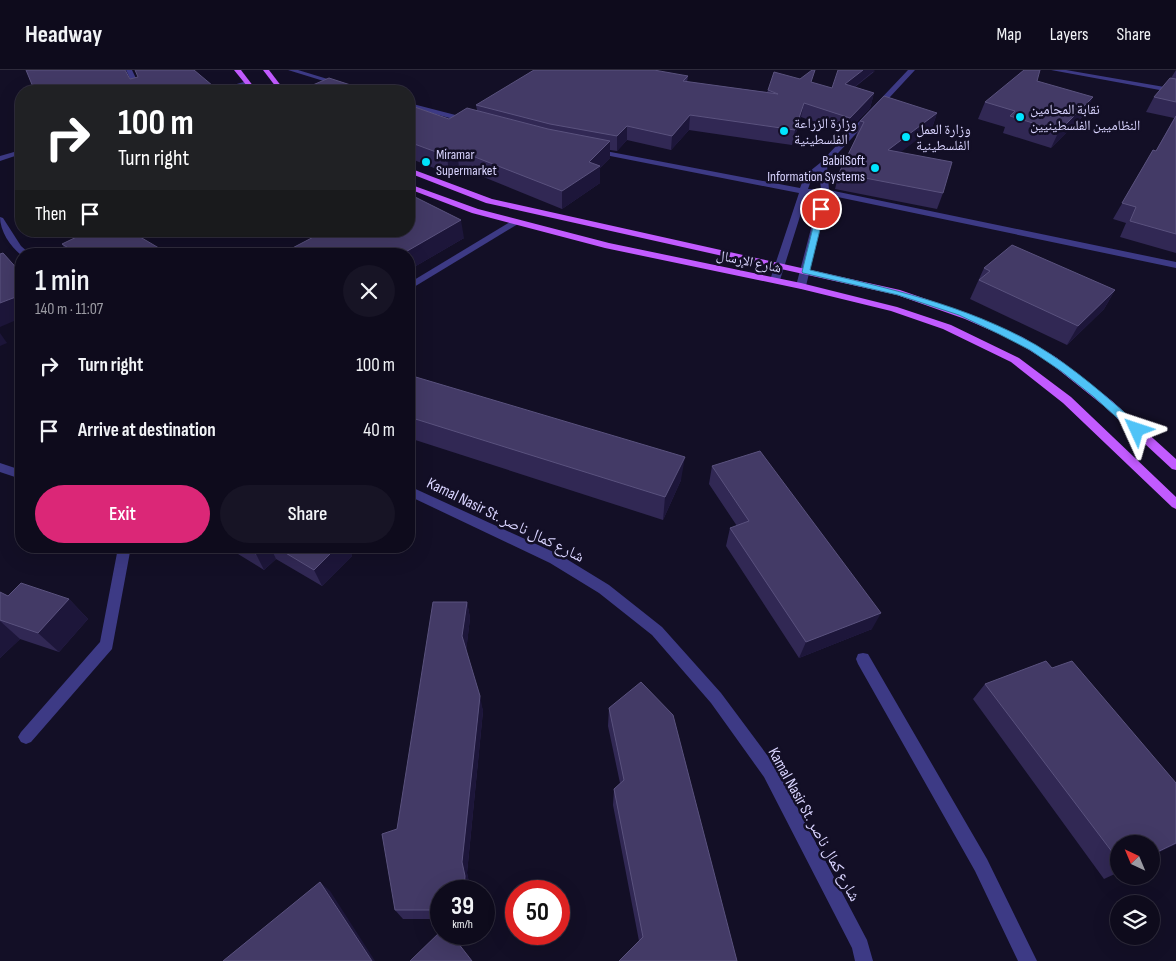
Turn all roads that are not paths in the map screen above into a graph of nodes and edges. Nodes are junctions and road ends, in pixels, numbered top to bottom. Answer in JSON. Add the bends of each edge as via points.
{"nodes":[{"id":1,"x":130,"y":70,"type":"edge"},
{"id":2,"x":237,"y":70,"type":"edge"},
{"id":3,"x":266,"y":70,"type":"edge"},
{"id":4,"x":290,"y":70,"type":"edge"},
{"id":5,"x":912,"y":70,"type":"edge"},
{"id":6,"x":1054,"y":70,"type":"edge"},
{"id":7,"x":247,"y":83,"type":"joint"},
{"id":8,"x":136,"y":85,"type":"edge"},
{"id":9,"x":239,"y":85,"type":"edge"},
{"id":10,"x":277,"y":85,"type":"edge"},
{"id":11,"x":342,"y":85,"type":"edge"},
{"id":12,"x":1176,"y":91,"type":"edge"},
{"id":13,"x":415,"y":107,"type":"edge"},
{"id":14,"x":474,"y":123,"type":"edge"},
{"id":15,"x":588,"y":150,"type":"edge"},
{"id":16,"x":15,"y":154,"type":"edge"},
{"id":17,"x":0,"y":159,"type":"edge"},
{"id":18,"x":823,"y":166,"type":"junction"},
{"id":19,"x":415,"y":172,"type":"edge"},
{"id":20,"x":415,"y":188,"type":"edge"},
{"id":21,"x":803,"y":191,"type":"junction"},
{"id":22,"x":825,"y":192,"type":"junction"},
{"id":23,"x":0,"y":220,"type":"edge"},
{"id":24,"x":515,"y":222,"type":"junction"},
{"id":25,"x":18,"y":248,"type":"edge"},
{"id":26,"x":779,"y":265,"type":"junction"},
{"id":27,"x":1176,"y":265,"type":"edge"},
{"id":28,"x":806,"y":272,"type":"junction"},
{"id":29,"x":775,"y":280,"type":"junction"},
{"id":30,"x":415,"y":283,"type":"edge"},
{"id":31,"x":801,"y":286,"type":"junction"},
{"id":32,"x":1176,"y":466,"type":"edge"},
{"id":33,"x":0,"y":467,"type":"edge"},
{"id":34,"x":15,"y":473,"type":"edge"},
{"id":35,"x":415,"y":494,"type":"edge"},
{"id":36,"x":1176,"y":504,"type":"edge"},
{"id":37,"x":124,"y":553,"type":"edge"},
{"id":38,"x":863,"y":659,"type":"dead end"},
{"id":39,"x":26,"y":737,"type":"dead end"},
{"id":40,"x":864,"y":961,"type":"edge"},
{"id":41,"x":1028,"y":961,"type":"edge"}],
"edges":[{"from":1,"to":8,"type":"street"},
{"from":2,"to":7,"type":"main road"},
{"from":3,"to":10,"type":"main road"},
{"from":4,"to":11,"type":"street"},
{"from":5,"to":18,"type":"street"},
{"from":6,"to":12,"type":"street"},
{"from":7,"to":9,"type":"street"},
{"from":13,"to":14,"type":"street"},
{"from":15,"to":21,"type":"street"},
{"from":16,"to":17,"type":"street"},
{"from":18,"to":21,"type":"street","via":[[808,177]]},
{"from":18,"to":22,"type":"street"},
{"from":19,"to":26,"type":"main road","name":"شارع الإرسال","via":[[489,201]]},
{"from":20,"to":24,"type":"main road","name":"شارع الإرسال"},
{"from":21,"to":22,"type":"street"},
{"from":21,"to":26,"type":"street"},
{"from":22,"to":27,"type":"street"},
{"from":22,"to":28,"type":"street"},
{"from":23,"to":25,"type":"street"},
{"from":24,"to":29,"type":"main road","name":"شارع الإرسال","via":[[608,246]]},
{"from":24,"to":30,"type":"street"},
{"from":26,"to":28,"type":"main road","name":"شارع الإرسال"},
{"from":26,"to":29,"type":"street"},
{"from":28,"to":31,"type":"street"},
{"from":28,"to":32,"type":"main road","name":"شارع الإرسال","via":[[900,293],[953,310],[1033,348],[1098,394]]},
{"from":29,"to":31,"type":"main road","name":"شارع الإرسال"},
{"from":31,"to":36,"type":"main road","name":"شارع الإرسال","via":[[947,326],[1014,360],[1067,400]]},
{"from":33,"to":34,"type":"street"},
{"from":35,"to":40,"type":"street","name":"Kamal Nasir St. شارع كمال ناصر","via":[[555,559],[604,589],[657,631],[716,698],[770,772],[861,946]]},
{"from":37,"to":39,"type":"street","via":[[107,645]]},
{"from":38,"to":41,"type":"street","via":[[981,865]]}]}
